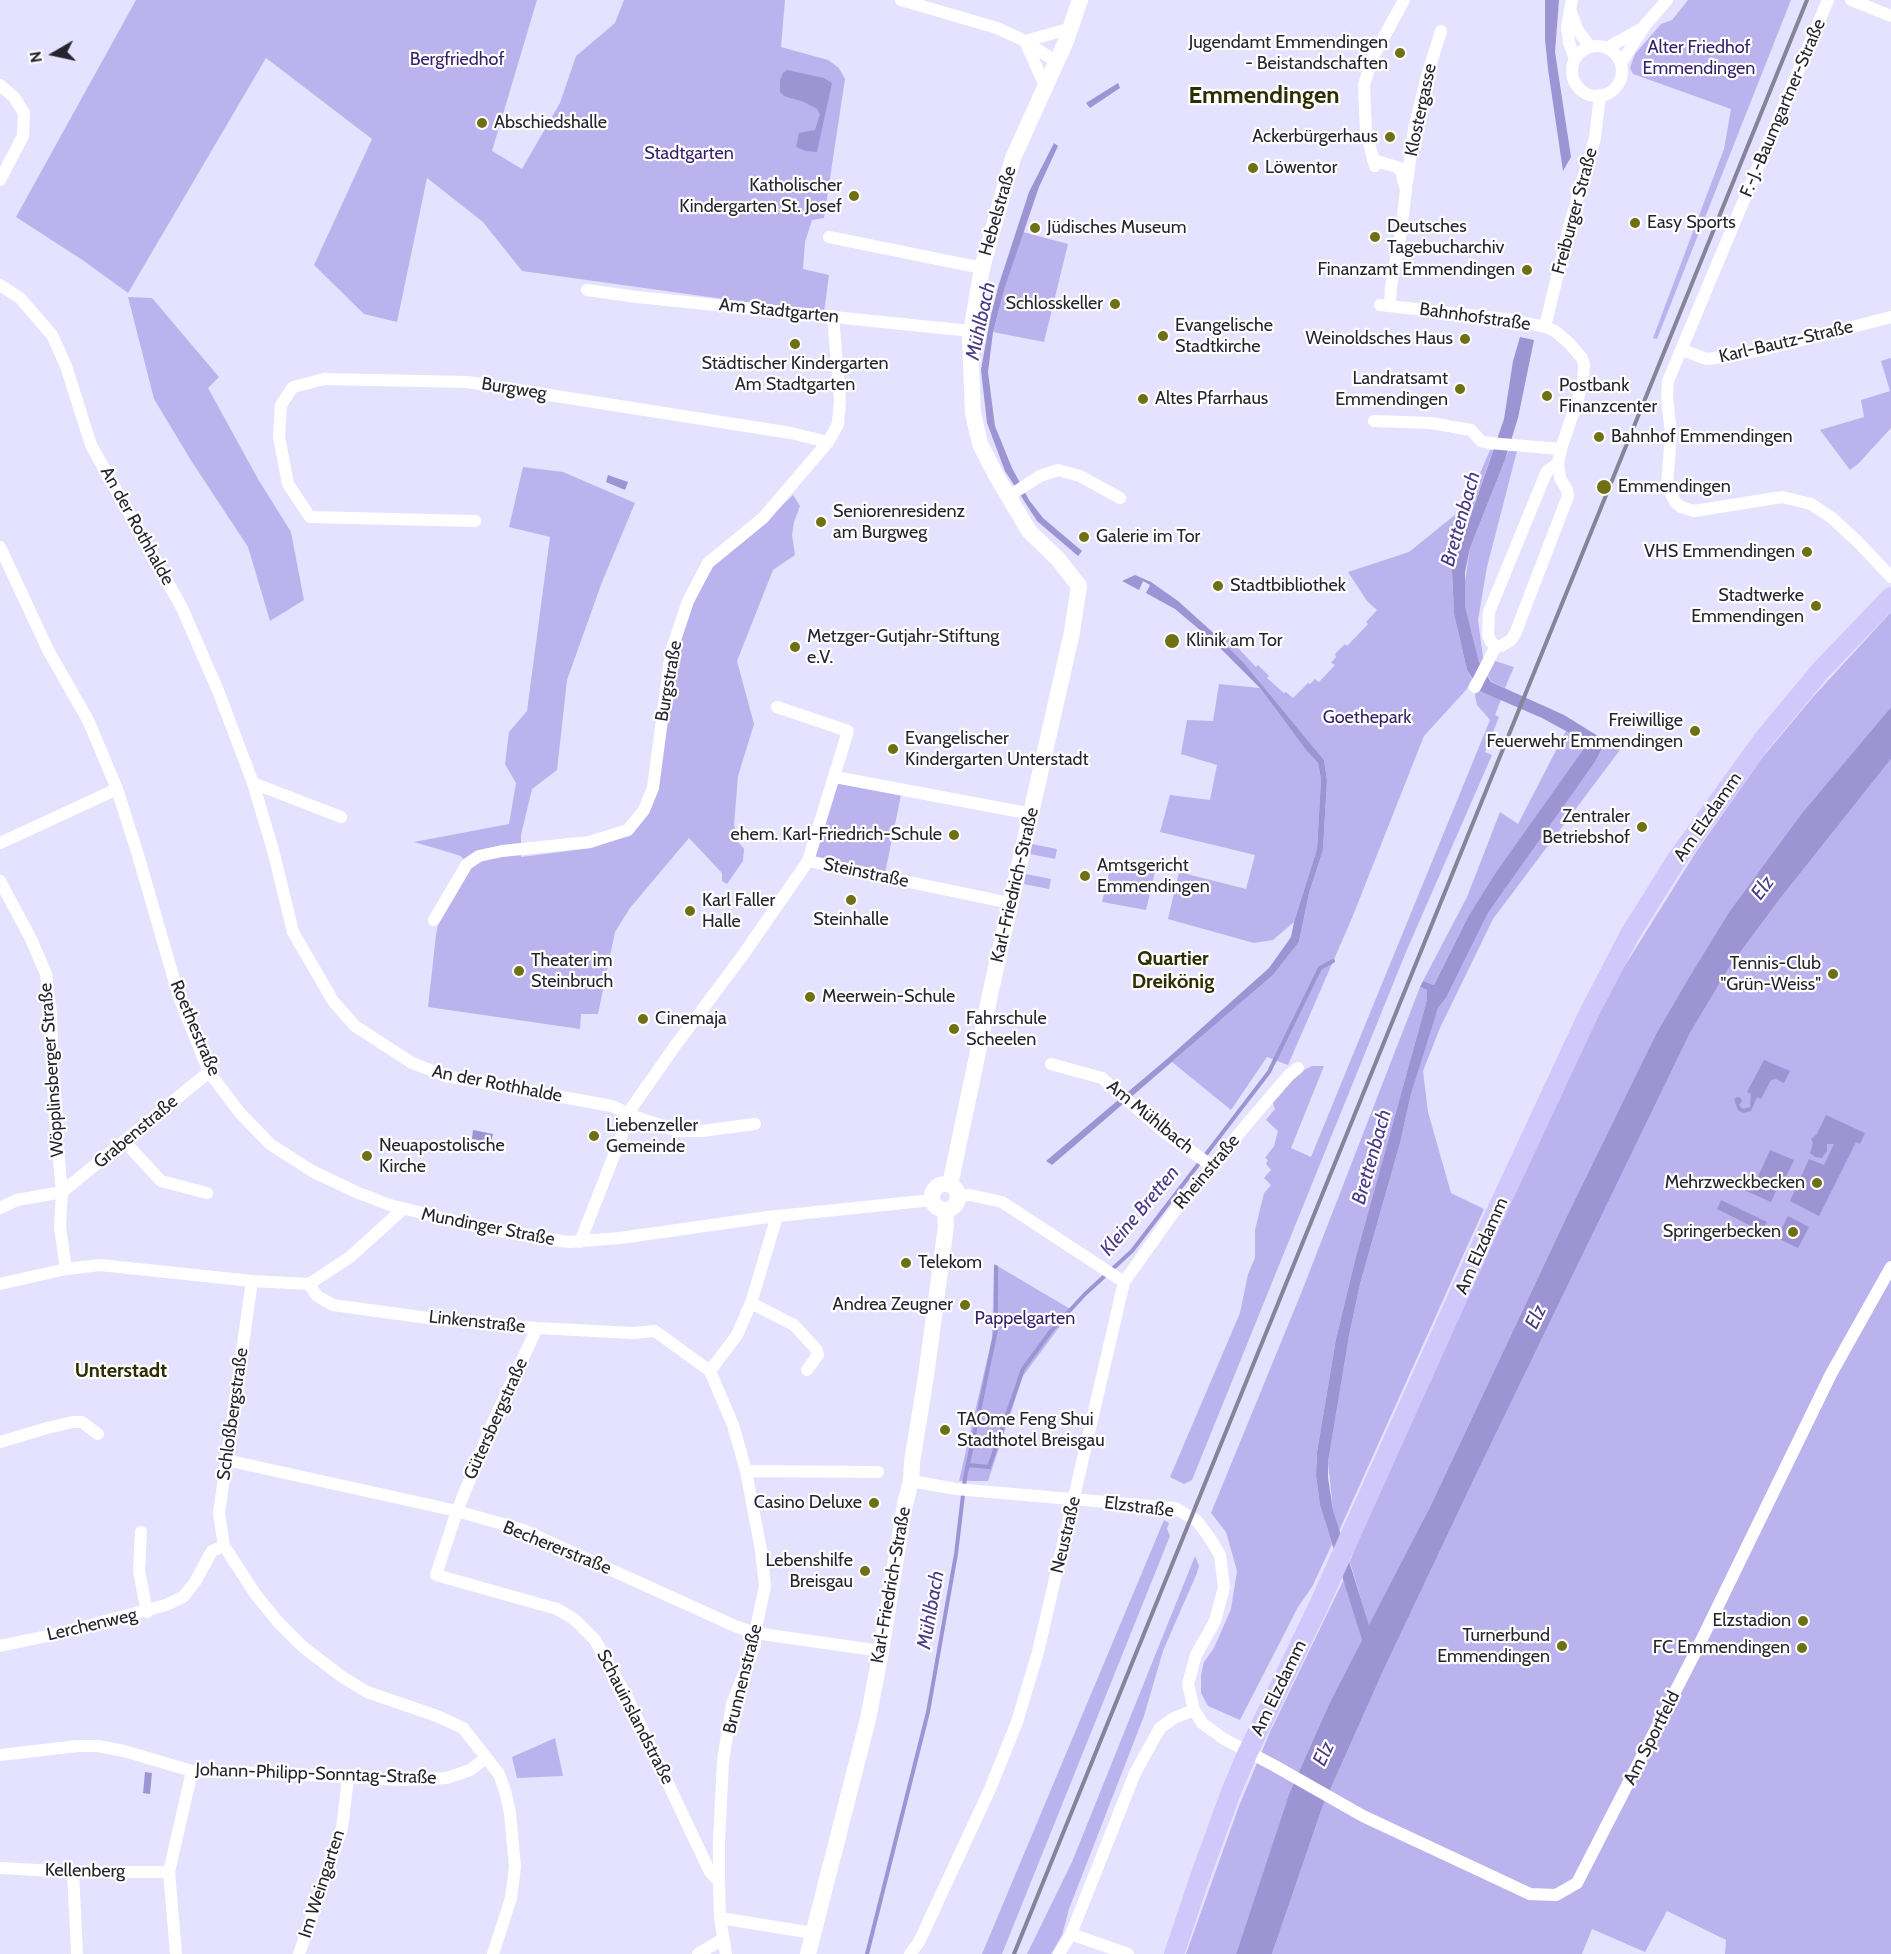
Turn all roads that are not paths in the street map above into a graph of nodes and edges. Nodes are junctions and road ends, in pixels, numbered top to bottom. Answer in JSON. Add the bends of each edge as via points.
{"nodes":[{"id":1,"x":901,"y":0,"type":"edge"},
{"id":2,"x":1080,"y":0,"type":"edge"},
{"id":3,"x":1404,"y":0,"type":"edge"},
{"id":4,"x":1667,"y":0,"type":"edge"},
{"id":5,"x":1828,"y":0,"type":"edge"},
{"id":6,"x":1851,"y":0,"type":"edge"},
{"id":7,"x":1571,"y":5,"type":"edge"},
{"id":8,"x":1891,"y":16,"type":"edge"},
{"id":9,"x":1646,"y":24,"type":"junction"},
{"id":10,"x":1072,"y":28,"type":"junction"},
{"id":11,"x":1441,"y":31,"type":"dead end"},
{"id":12,"x":1024,"y":41,"type":"junction"},
{"id":13,"x":1590,"y":47,"type":"junction"},
{"id":14,"x":1607,"y":48,"type":"junction"},
{"id":15,"x":1575,"y":59,"type":"junction"},
{"id":16,"x":1057,"y":62,"type":"junction"},
{"id":17,"x":1621,"y":63,"type":"junction"},
{"id":18,"x":0,"y":85,"type":"edge"},
{"id":19,"x":1045,"y":86,"type":"junction"},
{"id":20,"x":1600,"y":96,"type":"junction"},
{"id":21,"x":0,"y":180,"type":"edge"},
{"id":22,"x":1406,"y":190,"type":"junction"},
{"id":23,"x":829,"y":237,"type":"dead end"},
{"id":24,"x":982,"y":268,"type":"junction"},
{"id":25,"x":0,"y":285,"type":"edge"},
{"id":26,"x":587,"y":290,"type":"dead end"},
{"id":27,"x":1385,"y":306,"type":"joint"},
{"id":28,"x":833,"y":316,"type":"junction"},
{"id":29,"x":1891,"y":317,"type":"edge"},
{"id":30,"x":1545,"y":327,"type":"junction"},
{"id":31,"x":971,"y":331,"type":"junction"},
{"id":32,"x":1682,"y":350,"type":"junction"},
{"id":33,"x":1374,"y":420,"type":"dead end"},
{"id":34,"x":828,"y":442,"type":"junction"},
{"id":35,"x":1560,"y":449,"type":"junction"},
{"id":36,"x":1558,"y":463,"type":"junction"},
{"id":37,"x":1544,"y":478,"type":"junction"},
{"id":38,"x":1562,"y":483,"type":"junction"},
{"id":39,"x":1016,"y":492,"type":"junction"},
{"id":40,"x":1120,"y":498,"type":"dead end"},
{"id":41,"x":475,"y":521,"type":"dead end"},
{"id":42,"x":0,"y":547,"type":"edge"},
{"id":43,"x":1891,"y":577,"type":"edge"},
{"id":44,"x":1079,"y":586,"type":"joint"},
{"id":45,"x":1891,"y":597,"type":"edge"},
{"id":46,"x":1496,"y":646,"type":"junction"},
{"id":47,"x":1475,"y":687,"type":"dead end"},
{"id":48,"x":777,"y":707,"type":"dead end"},
{"id":49,"x":834,"y":777,"type":"junction"},
{"id":50,"x":253,"y":783,"type":"junction"},
{"id":51,"x":117,"y":789,"type":"junction"},
{"id":52,"x":1032,"y":814,"type":"junction"},
{"id":53,"x":341,"y":817,"type":"dead end"},
{"id":54,"x":0,"y":843,"type":"edge"},
{"id":55,"x":808,"y":861,"type":"junction"},
{"id":56,"x":0,"y":881,"type":"edge"},
{"id":57,"x":1010,"y":903,"type":"junction"},
{"id":58,"x":434,"y":920,"type":"dead end"},
{"id":59,"x":1051,"y":1064,"type":"dead end"},
{"id":60,"x":1298,"y":1068,"type":"dead end"},
{"id":61,"x":209,"y":1072,"type":"junction"},
{"id":62,"x":628,"y":1113,"type":"junction"},
{"id":63,"x":755,"y":1124,"type":"dead end"},
{"id":64,"x":125,"y":1142,"type":"junction"},
{"id":65,"x":1212,"y":1166,"type":"junction"},
{"id":66,"x":954,"y":1191,"type":"junction"},
{"id":67,"x":62,"y":1192,"type":"junction"},
{"id":68,"x":207,"y":1194,"type":"dead end"},
{"id":69,"x":932,"y":1200,"type":"junction"},
{"id":70,"x":0,"y":1208,"type":"edge"},
{"id":71,"x":403,"y":1209,"type":"junction"},
{"id":72,"x":945,"y":1211,"type":"junction"},
{"id":73,"x":777,"y":1216,"type":"junction"},
{"id":74,"x":580,"y":1242,"type":"junction"},
{"id":75,"x":1891,"y":1267,"type":"edge"},
{"id":76,"x":66,"y":1269,"type":"junction"},
{"id":77,"x":252,"y":1281,"type":"junction"},
{"id":78,"x":1122,"y":1281,"type":"junction"},
{"id":79,"x":0,"y":1284,"type":"edge"},
{"id":80,"x":309,"y":1284,"type":"junction"},
{"id":81,"x":751,"y":1303,"type":"junction"},
{"id":82,"x":537,"y":1328,"type":"junction"},
{"id":83,"x":807,"y":1370,"type":"dead end"},
{"id":84,"x":710,"y":1371,"type":"junction"},
{"id":85,"x":99,"y":1434,"type":"dead end"},
{"id":86,"x":0,"y":1442,"type":"edge"},
{"id":87,"x":226,"y":1460,"type":"junction"},
{"id":88,"x":746,"y":1471,"type":"junction"},
{"id":89,"x":878,"y":1472,"type":"dead end"},
{"id":90,"x":911,"y":1481,"type":"junction"},
{"id":91,"x":1075,"y":1500,"type":"junction"},
{"id":92,"x":457,"y":1511,"type":"junction"},
{"id":93,"x":141,"y":1532,"type":"dead end"},
{"id":94,"x":224,"y":1546,"type":"junction"},
{"id":95,"x":147,"y":1612,"type":"junction"},
{"id":96,"x":755,"y":1633,"type":"junction"},
{"id":97,"x":0,"y":1646,"type":"edge"},
{"id":98,"x":881,"y":1651,"type":"junction"},
{"id":99,"x":1194,"y":1710,"type":"junction"},
{"id":100,"x":1248,"y":1752,"type":"junction"},
{"id":101,"x":0,"y":1755,"type":"edge"},
{"id":102,"x":486,"y":1758,"type":"junction"},
{"id":103,"x":192,"y":1771,"type":"junction"},
{"id":104,"x":348,"y":1778,"type":"junction"},
{"id":105,"x":0,"y":1868,"type":"edge"},
{"id":106,"x":73,"y":1872,"type":"junction"},
{"id":107,"x":170,"y":1872,"type":"junction"},
{"id":108,"x":719,"y":1881,"type":"junction"},
{"id":109,"x":720,"y":1918,"type":"junction"},
{"id":110,"x":813,"y":1933,"type":"junction"},
{"id":111,"x":1071,"y":1934,"type":"junction"},
{"id":112,"x":723,"y":1939,"type":"junction"},
{"id":113,"x":77,"y":1954,"type":"edge"},
{"id":114,"x":176,"y":1954,"type":"edge"},
{"id":115,"x":299,"y":1954,"type":"edge"},
{"id":116,"x":493,"y":1954,"type":"edge"},
{"id":117,"x":698,"y":1954,"type":"edge"},
{"id":118,"x":726,"y":1954,"type":"edge"},
{"id":119,"x":808,"y":1954,"type":"edge"},
{"id":120,"x":910,"y":1954,"type":"edge"},
{"id":121,"x":1059,"y":1954,"type":"edge"},
{"id":122,"x":1128,"y":1954,"type":"edge"},
{"id":123,"x":1174,"y":1954,"type":"edge"}],
"edges":[{"from":1,"to":12,"type":"street","via":[[997,28]]},
{"from":2,"to":10,"type":"street","name":"Hebelstraße"},
{"from":3,"to":22,"type":"street","via":[[1372,59],[1364,85],[1366,132],[1374,163],[1400,168]]},
{"from":4,"to":9,"type":"street"},
{"from":5,"to":32,"type":"street","name":"F.-J.-Baumgartner-Straße"},
{"from":6,"to":8,"type":"street"},
{"from":7,"to":13,"type":"street","via":[[1577,29]]},
{"from":7,"to":15,"type":"street","via":[[1567,26]]},
{"from":9,"to":14,"type":"street"},
{"from":9,"to":17,"type":"street"},
{"from":10,"to":12,"type":"street"},
{"from":10,"to":16,"type":"street","name":"Hebelstraße"},
{"from":11,"to":22,"type":"street","name":"Klostergasse","via":[[1414,129]]},
{"from":12,"to":16,"type":"street"},
{"from":12,"to":19,"type":"street"},
{"from":13,"to":14,"type":"street"},
{"from":13,"to":15,"type":"street"},
{"from":14,"to":17,"type":"street"},
{"from":15,"to":20,"type":"street","via":[[1572,74],[1579,87]]},
{"from":16,"to":19,"type":"street","name":"Hebelstraße"},
{"from":17,"to":20,"type":"street","via":[[1618,84]]},
{"from":18,"to":21,"type":"street","via":[[24,113],[24,124],[23,136]]},
{"from":19,"to":24,"type":"street","name":"Hebelstraße","via":[[1013,158]]},
{"from":20,"to":30,"type":"street","name":"Freiburger Straße","via":[[1595,138]]},
{"from":22,"to":27,"type":"street","name":"Klostergasse"},
{"from":23,"to":24,"type":"street"},
{"from":24,"to":31,"type":"street","name":"Hebelstraße"},
{"from":25,"to":50,"type":"street","name":"An der Rothhalde","via":[[20,298],[52,334],[91,444],[182,608]]},
{"from":26,"to":28,"type":"street","name":"Am Stadtgarten"},
{"from":27,"to":30,"type":"street","name":"Bahnhofstraße"},
{"from":28,"to":31,"type":"street","name":"Am Stadtgarten"},
{"from":28,"to":34,"type":"street","name":"Burgstraße","via":[[840,400],[838,424]]},
{"from":29,"to":32,"type":"street","name":"Karl-Bautz-Straße","via":[[1718,358],[1707,359]]},
{"from":30,"to":35,"type":"street","name":"Bahnhofstraße","via":[[1569,343],[1582,358],[1585,373]]},
{"from":31,"to":39,"type":"street","name":"Hebelstraße","via":[[971,390],[978,436],[987,460]]},
{"from":32,"to":43,"type":"street","name":"F.-J.-Baumgartner-Straße","via":[[1668,381],[1667,393],[1671,435],[1667,485],[1675,502],[1694,512],[1782,497],[1811,504],[1832,518]]},
{"from":33,"to":35,"type":"street","via":[[1431,423],[1471,430],[1481,441]]},
{"from":34,"to":41,"type":"street","name":"Burgweg","via":[[791,432],[467,382],[324,380],[293,387],[281,405],[282,482],[310,517]]},
{"from":34,"to":58,"type":"street","name":"Burgstraße","via":[[763,518],[708,563],[688,601],[671,652],[653,788],[644,810],[628,830],[589,842],[479,856],[466,864]]},
{"from":35,"to":36,"type":"street","name":"Bahnhofstraße"},
{"from":36,"to":37,"type":"street"},
{"from":36,"to":38,"type":"street","name":"Bahnhofstraße"},
{"from":37,"to":38,"type":"street"},
{"from":37,"to":46,"type":"street","via":[[1489,612],[1488,635]]},
{"from":38,"to":46,"type":"street","name":"Bahnhofstraße","via":[[1568,496],[1519,626],[1511,640]]},
{"from":39,"to":40,"type":"street","via":[[1040,476],[1058,470],[1080,476]]},
{"from":39,"to":44,"type":"street","name":"Hebelstraße","via":[[1029,531]]},
{"from":42,"to":51,"type":"street","name":"Roethestraße","via":[[48,650],[88,720]]},
{"from":44,"to":52,"type":"street","name":"Karl-Friedrich-Straße"},
{"from":45,"to":100,"type":"main road","name":"Am Elzdamm","via":[[1821,670],[1762,741],[1677,859],[1630,934],[1588,1015]]},
{"from":46,"to":47,"type":"street","name":"Bahnhofstraße"},
{"from":48,"to":49,"type":"street","via":[[848,731]]},
{"from":49,"to":52,"type":"street"},
{"from":49,"to":55,"type":"street"},
{"from":50,"to":53,"type":"street"},
{"from":50,"to":62,"type":"street","name":"An der Rothhalde","via":[[293,932],[333,1001],[356,1026],[425,1070],[612,1106]]},
{"from":51,"to":54,"type":"street"},
{"from":51,"to":61,"type":"street","name":"Roethestraße","via":[[179,997]]},
{"from":52,"to":57,"type":"street","name":"Karl-Friedrich-Straße"},
{"from":55,"to":57,"type":"street","name":"Steinstraße"},
{"from":55,"to":62,"type":"street","name":"Steinstraße"},
{"from":56,"to":67,"type":"street","name":"Wöpplinsberger Straße","via":[[46,974]]},
{"from":57,"to":66,"type":"street","name":"Karl-Friedrich-Straße","via":[[959,1133]]},
{"from":59,"to":65,"type":"street","name":"Am Mühlbach","via":[[1102,1078],[1164,1132]]},
{"from":60,"to":65,"type":"street","name":"Rheinstraße"},
{"from":61,"to":64,"type":"street","name":"Grabenstraße"},
{"from":61,"to":71,"type":"street","name":"Roethestraße","via":[[270,1144],[312,1171]]},
{"from":62,"to":63,"type":"street","name":"An der Rothhalde","via":[[678,1131]]},
{"from":62,"to":74,"type":"street","name":"Steinstraße"},
{"from":64,"to":67,"type":"street","name":"Grabenstraße"},
{"from":64,"to":68,"type":"street","via":[[161,1181]]},
{"from":65,"to":78,"type":"street","name":"Rheinstraße"},
{"from":66,"to":69,"type":"street","via":[[940,1185],[933,1191]]},
{"from":66,"to":72,"type":"street","via":[[954,1208]]},
{"from":66,"to":78,"type":"street","via":[[1002,1202]]},
{"from":67,"to":70,"type":"street","via":[[17,1200]]},
{"from":67,"to":76,"type":"street","name":"Wöpplinsberger Straße","via":[[60,1227]]},
{"from":69,"to":72,"type":"street","via":[[936,1208]]},
{"from":69,"to":73,"type":"street","name":"Mundinger Straße"},
{"from":71,"to":74,"type":"street","name":"Mundinger Straße","via":[[486,1230]]},
{"from":71,"to":80,"type":"street","name":"Mundinger Straße","via":[[350,1257]]},
{"from":72,"to":90,"type":"street","name":"Karl-Friedrich-Straße"},
{"from":73,"to":74,"type":"street","name":"Mundinger Straße"},
{"from":73,"to":81,"type":"street"},
{"from":75,"to":100,"type":"street","name":"Am Sportfeld","via":[[1831,1374],[1577,1883],[1556,1895],[1530,1894],[1358,1814]]},
{"from":76,"to":77,"type":"street","via":[[100,1265]]},
{"from":76,"to":79,"type":"street"},
{"from":77,"to":80,"type":"street"},
{"from":77,"to":87,"type":"street","name":"Schloßbergstraße"},
{"from":78,"to":91,"type":"street","name":"Neustraße"},
{"from":80,"to":82,"type":"street","name":"Linkenstraße","via":[[317,1296],[333,1305]]},
{"from":81,"to":83,"type":"street","via":[[801,1332],[818,1355]]},
{"from":81,"to":84,"type":"street","via":[[737,1335]]},
{"from":82,"to":84,"type":"street","name":"Linkenstraße","via":[[655,1331]]},
{"from":82,"to":92,"type":"street","name":"Gütersbergstraße"},
{"from":84,"to":88,"type":"street","name":"Brunnenstraße","via":[[733,1425]]},
{"from":85,"to":86,"type":"street","via":[[82,1422],[73,1422]]},
{"from":87,"to":92,"type":"street","name":"Bechererstraße"},
{"from":87,"to":94,"type":"street","name":"Schloßbergstraße","via":[[219,1513]]},
{"from":88,"to":89,"type":"street"},
{"from":88,"to":96,"type":"street","name":"Brunnenstraße","via":[[765,1586]]},
{"from":90,"to":91,"type":"street","name":"Elzstraße"},
{"from":90,"to":98,"type":"street","name":"Karl-Friedrich-Straße"},
{"from":91,"to":99,"type":"street","name":"Elzstraße","via":[[1175,1508],[1197,1521],[1220,1555],[1224,1587],[1215,1621],[1196,1655],[1188,1684]]},
{"from":91,"to":120,"type":"street","name":"Neustraße","via":[[1017,1722],[990,1789]]},
{"from":92,"to":96,"type":"street","name":"Bechererstraße","via":[[523,1530]]},
{"from":92,"to":108,"type":"street","name":"Schauinslandstraße","via":[[436,1575],[557,1610],[574,1619],[595,1640],[628,1699],[710,1872]]},
{"from":93,"to":95,"type":"street","via":[[139,1571]]},
{"from":94,"to":95,"type":"street","name":"Lerchenweg","via":[[212,1551],[183,1597]]},
{"from":94,"to":102,"type":"street","name":"Schloßbergstraße","via":[[278,1622],[326,1665],[367,1692],[463,1728]]},
{"from":95,"to":97,"type":"street","name":"Lerchenweg"},
{"from":96,"to":98,"type":"street","name":"Bechererstraße"},
{"from":96,"to":108,"type":"street","name":"Brunnenstraße","via":[[732,1704],[723,1761]]},
{"from":98,"to":110,"type":"street","name":"Karl-Friedrich-Straße"},
{"from":99,"to":100,"type":"street","via":[[1202,1723]]},
{"from":99,"to":111,"type":"street","via":[[1160,1728],[1135,1773]]},
{"from":100,"to":123,"type":"main road","name":"Am Elzdamm"},
{"from":101,"to":103,"type":"street","name":"Johann-Philipp-Sonntag-Straße","via":[[98,1746]]},
{"from":102,"to":104,"type":"street","name":"Johann-Philipp-Sonntag-Straße","via":[[470,1770],[447,1778]]},
{"from":102,"to":116,"type":"street","name":"Schloßbergstraße","via":[[499,1774],[505,1791],[515,1867],[511,1898]]},
{"from":103,"to":104,"type":"street","name":"Johann-Philipp-Sonntag-Straße"},
{"from":103,"to":107,"type":"street"},
{"from":104,"to":115,"type":"street","name":"Im Weingarten","via":[[342,1828]]},
{"from":105,"to":106,"type":"street","name":"Kellenberg"},
{"from":106,"to":107,"type":"street","name":"Kellenberg"},
{"from":106,"to":113,"type":"street"},
{"from":107,"to":114,"type":"street"},
{"from":108,"to":109,"type":"street","name":"Brunnenstraße"},
{"from":109,"to":110,"type":"street"},
{"from":109,"to":112,"type":"street","name":"Brunnenstraße"},
{"from":110,"to":119,"type":"street","name":"Karl-Friedrich-Straße"},
{"from":111,"to":121,"type":"street"},
{"from":111,"to":122,"type":"street"},
{"from":112,"to":117,"type":"street"},
{"from":112,"to":118,"type":"street","name":"Brunnenstraße"}]}
